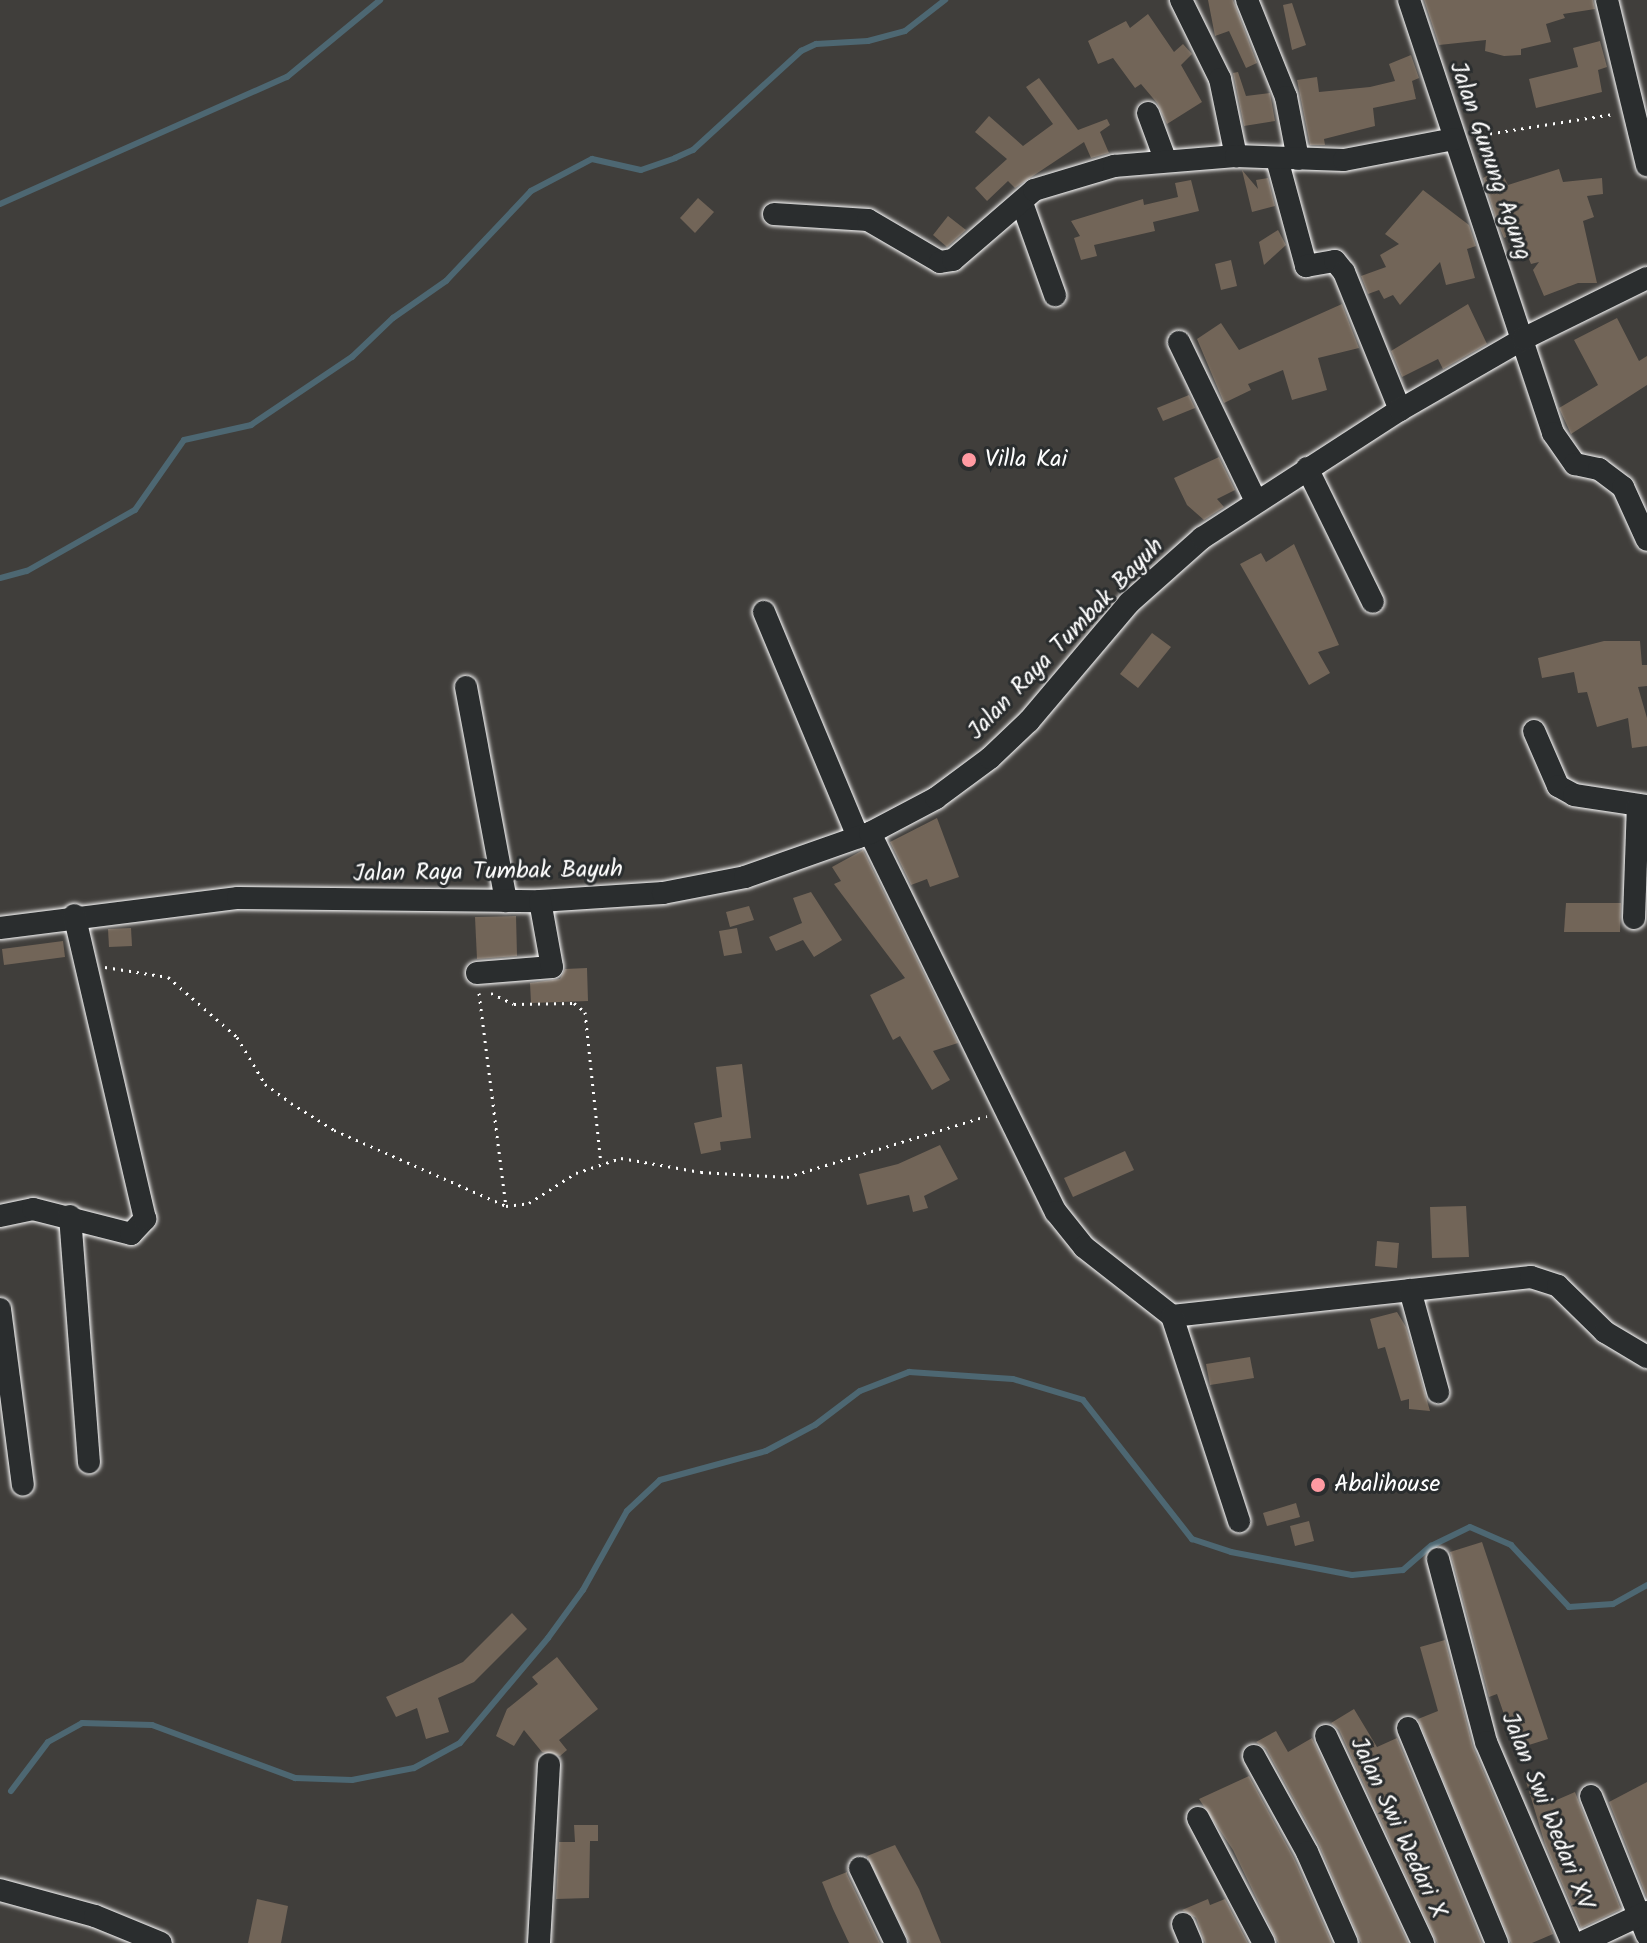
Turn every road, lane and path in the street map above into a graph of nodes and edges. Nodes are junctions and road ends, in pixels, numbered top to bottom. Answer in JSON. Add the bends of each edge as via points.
{"nodes":[{"id":1,"x":1181,"y":0,"type":"edge"},
{"id":2,"x":1247,"y":0,"type":"edge"},
{"id":3,"x":1409,"y":0,"type":"edge"},
{"id":4,"x":1607,"y":0,"type":"edge"},
{"id":5,"x":1639,"y":106,"type":"edge"},
{"id":6,"x":1148,"y":113,"type":"dead end"},
{"id":7,"x":1454,"y":139,"type":"junction"},
{"id":8,"x":1236,"y":156,"type":"junction"},
{"id":9,"x":1165,"y":159,"type":"junction"},
{"id":10,"x":1287,"y":159,"type":"junction"},
{"id":11,"x":1647,"y":165,"type":"edge"},
{"id":12,"x":1022,"y":203,"type":"junction"},
{"id":13,"x":774,"y":214,"type":"dead end"},
{"id":14,"x":1647,"y":278,"type":"edge"},
{"id":15,"x":1055,"y":295,"type":"dead end"},
{"id":16,"x":1523,"y":339,"type":"junction"},
{"id":17,"x":1179,"y":342,"type":"dead end"},
{"id":18,"x":1400,"y":410,"type":"junction"},
{"id":19,"x":1307,"y":468,"type":"junction"},
{"id":20,"x":1256,"y":501,"type":"junction"},
{"id":21,"x":1647,"y":540,"type":"edge"},
{"id":22,"x":1373,"y":602,"type":"dead end"},
{"id":23,"x":764,"y":612,"type":"dead end"},
{"id":24,"x":466,"y":687,"type":"dead end"},
{"id":25,"x":1534,"y":731,"type":"dead end"},
{"id":26,"x":1642,"y":805,"type":"edge"},
{"id":27,"x":864,"y":835,"type":"junction"},
{"id":28,"x":506,"y":901,"type":"junction"},
{"id":29,"x":540,"y":901,"type":"junction"},
{"id":30,"x":74,"y":915,"type":"junction"},
{"id":31,"x":1634,"y":918,"type":"dead end"},
{"id":32,"x":0,"y":928,"type":"edge"},
{"id":33,"x":86,"y":964,"type":"junction"},
{"id":34,"x":477,"y":973,"type":"junction"},
{"id":35,"x":1010,"y":1111,"type":"junction"},
{"id":36,"x":601,"y":1163,"type":"junction"},
{"id":37,"x":506,"y":1206,"type":"junction"},
{"id":38,"x":0,"y":1216,"type":"edge"},
{"id":39,"x":70,"y":1216,"type":"junction"},
{"id":40,"x":1410,"y":1290,"type":"junction"},
{"id":41,"x":0,"y":1309,"type":"edge"},
{"id":42,"x":1172,"y":1316,"type":"junction"},
{"id":43,"x":1647,"y":1357,"type":"edge"},
{"id":44,"x":1438,"y":1392,"type":"dead end"},
{"id":45,"x":89,"y":1462,"type":"dead end"},
{"id":46,"x":23,"y":1485,"type":"dead end"},
{"id":47,"x":1239,"y":1521,"type":"dead end"},
{"id":48,"x":1438,"y":1559,"type":"dead end"},
{"id":49,"x":1408,"y":1728,"type":"dead end"},
{"id":50,"x":1326,"y":1736,"type":"dead end"},
{"id":51,"x":1254,"y":1756,"type":"dead end"},
{"id":52,"x":549,"y":1764,"type":"dead end"},
{"id":53,"x":1591,"y":1796,"type":"dead end"},
{"id":54,"x":1198,"y":1818,"type":"dead end"},
{"id":55,"x":860,"y":1868,"type":"dead end"},
{"id":56,"x":0,"y":1890,"type":"edge"},
{"id":57,"x":1644,"y":1921,"type":"edge"},
{"id":58,"x":161,"y":1943,"type":"edge"},
{"id":59,"x":539,"y":1943,"type":"edge"},
{"id":60,"x":896,"y":1943,"type":"edge"},
{"id":61,"x":1264,"y":1943,"type":"edge"},
{"id":62,"x":1347,"y":1943,"type":"edge"},
{"id":63,"x":1423,"y":1943,"type":"edge"},
{"id":64,"x":1497,"y":1943,"type":"edge"},
{"id":65,"x":1572,"y":1943,"type":"edge"},
{"id":66,"x":1581,"y":1943,"type":"edge"}],
"edges":[{"from":1,"to":8,"type":"street","via":[[1220,79]]},
{"from":2,"to":10,"type":"street","via":[[1286,97]]},
{"from":3,"to":7,"type":"street","name":"Jalan Gunung Agung"},
{"from":4,"to":5,"type":"street"},
{"from":5,"to":7,"type":"path"},
{"from":5,"to":11,"type":"street"},
{"from":6,"to":9,"type":"street"},
{"from":7,"to":10,"type":"street","via":[[1344,160]]},
{"from":7,"to":16,"type":"street","name":"Jalan Gunung Agung"},
{"from":8,"to":9,"type":"street"},
{"from":8,"to":10,"type":"street"},
{"from":9,"to":12,"type":"street","via":[[1114,166],[1034,190]]},
{"from":10,"to":18,"type":"street","via":[[1306,266],[1335,261],[1344,272]]},
{"from":12,"to":13,"type":"street","via":[[953,260],[940,262],[868,220]]},
{"from":12,"to":15,"type":"street"},
{"from":14,"to":16,"type":"street","name":"Jalan Raya Tumbak Bayuh"},
{"from":16,"to":18,"type":"street","name":"Jalan Raya Tumbak Bayuh"},
{"from":16,"to":21,"type":"street","name":"Jalan Gunung Agung","via":[[1539,399],[1565,453],[1623,487]]},
{"from":17,"to":20,"type":"street"},
{"from":18,"to":19,"type":"street","name":"Jalan Raya Tumbak Bayuh"},
{"from":19,"to":20,"type":"street","name":"Jalan Raya Tumbak Bayuh"},
{"from":19,"to":22,"type":"street"},
{"from":20,"to":27,"type":"street","name":"Jalan Raya Tumbak Bayuh","via":[[1162,569],[990,758],[936,798]]},
{"from":23,"to":27,"type":"street"},
{"from":24,"to":28,"type":"street"},
{"from":25,"to":26,"type":"street","via":[[1558,786],[1574,795]]},
{"from":26,"to":31,"type":"street"},
{"from":27,"to":29,"type":"street","name":"Jalan Raya Tumbak Bayuh","via":[[745,877],[663,893]]},
{"from":27,"to":35,"type":"street"},
{"from":28,"to":29,"type":"street","name":"Jalan Raya Tumbak Bayuh"},
{"from":28,"to":30,"type":"street","name":"Jalan Raya Tumbak Bayuh","via":[[238,898]]},
{"from":29,"to":34,"type":"street","via":[[552,967]]},
{"from":30,"to":32,"type":"street","name":"Jalan Raya Tumbak Bayuh"},
{"from":30,"to":33,"type":"street"},
{"from":33,"to":37,"type":"path","via":[[168,977],[237,1037],[265,1084],[291,1103],[334,1130]]},
{"from":33,"to":39,"type":"street","via":[[145,1219],[131,1234]]},
{"from":34,"to":36,"type":"path","via":[[493,995],[514,1004],[574,1003],[585,1012]]},
{"from":34,"to":37,"type":"path"},
{"from":35,"to":36,"type":"path","via":[[787,1177],[701,1172],[621,1158]]},
{"from":35,"to":42,"type":"street","via":[[1056,1212],[1084,1247]]},
{"from":36,"to":37,"type":"path","via":[[529,1203]]},
{"from":38,"to":39,"type":"street","via":[[33,1209]]},
{"from":39,"to":45,"type":"street"},
{"from":40,"to":42,"type":"street"},
{"from":40,"to":43,"type":"street","via":[[1545,1279],[1605,1332]]},
{"from":40,"to":44,"type":"street"},
{"from":41,"to":46,"type":"street"},
{"from":42,"to":47,"type":"street"},
{"from":48,"to":65,"type":"street","name":"Jalan Swi Wedari XV","via":[[1486,1742]]},
{"from":49,"to":64,"type":"street"},
{"from":50,"to":63,"type":"street","name":"Jalan Swi Wedari X"},
{"from":51,"to":62,"type":"street","via":[[1307,1852]]},
{"from":52,"to":59,"type":"street"},
{"from":53,"to":57,"type":"street"},
{"from":54,"to":61,"type":"street"},
{"from":55,"to":60,"type":"street"},
{"from":56,"to":58,"type":"street","via":[[95,1916]]},
{"from":57,"to":66,"type":"street"}]}
